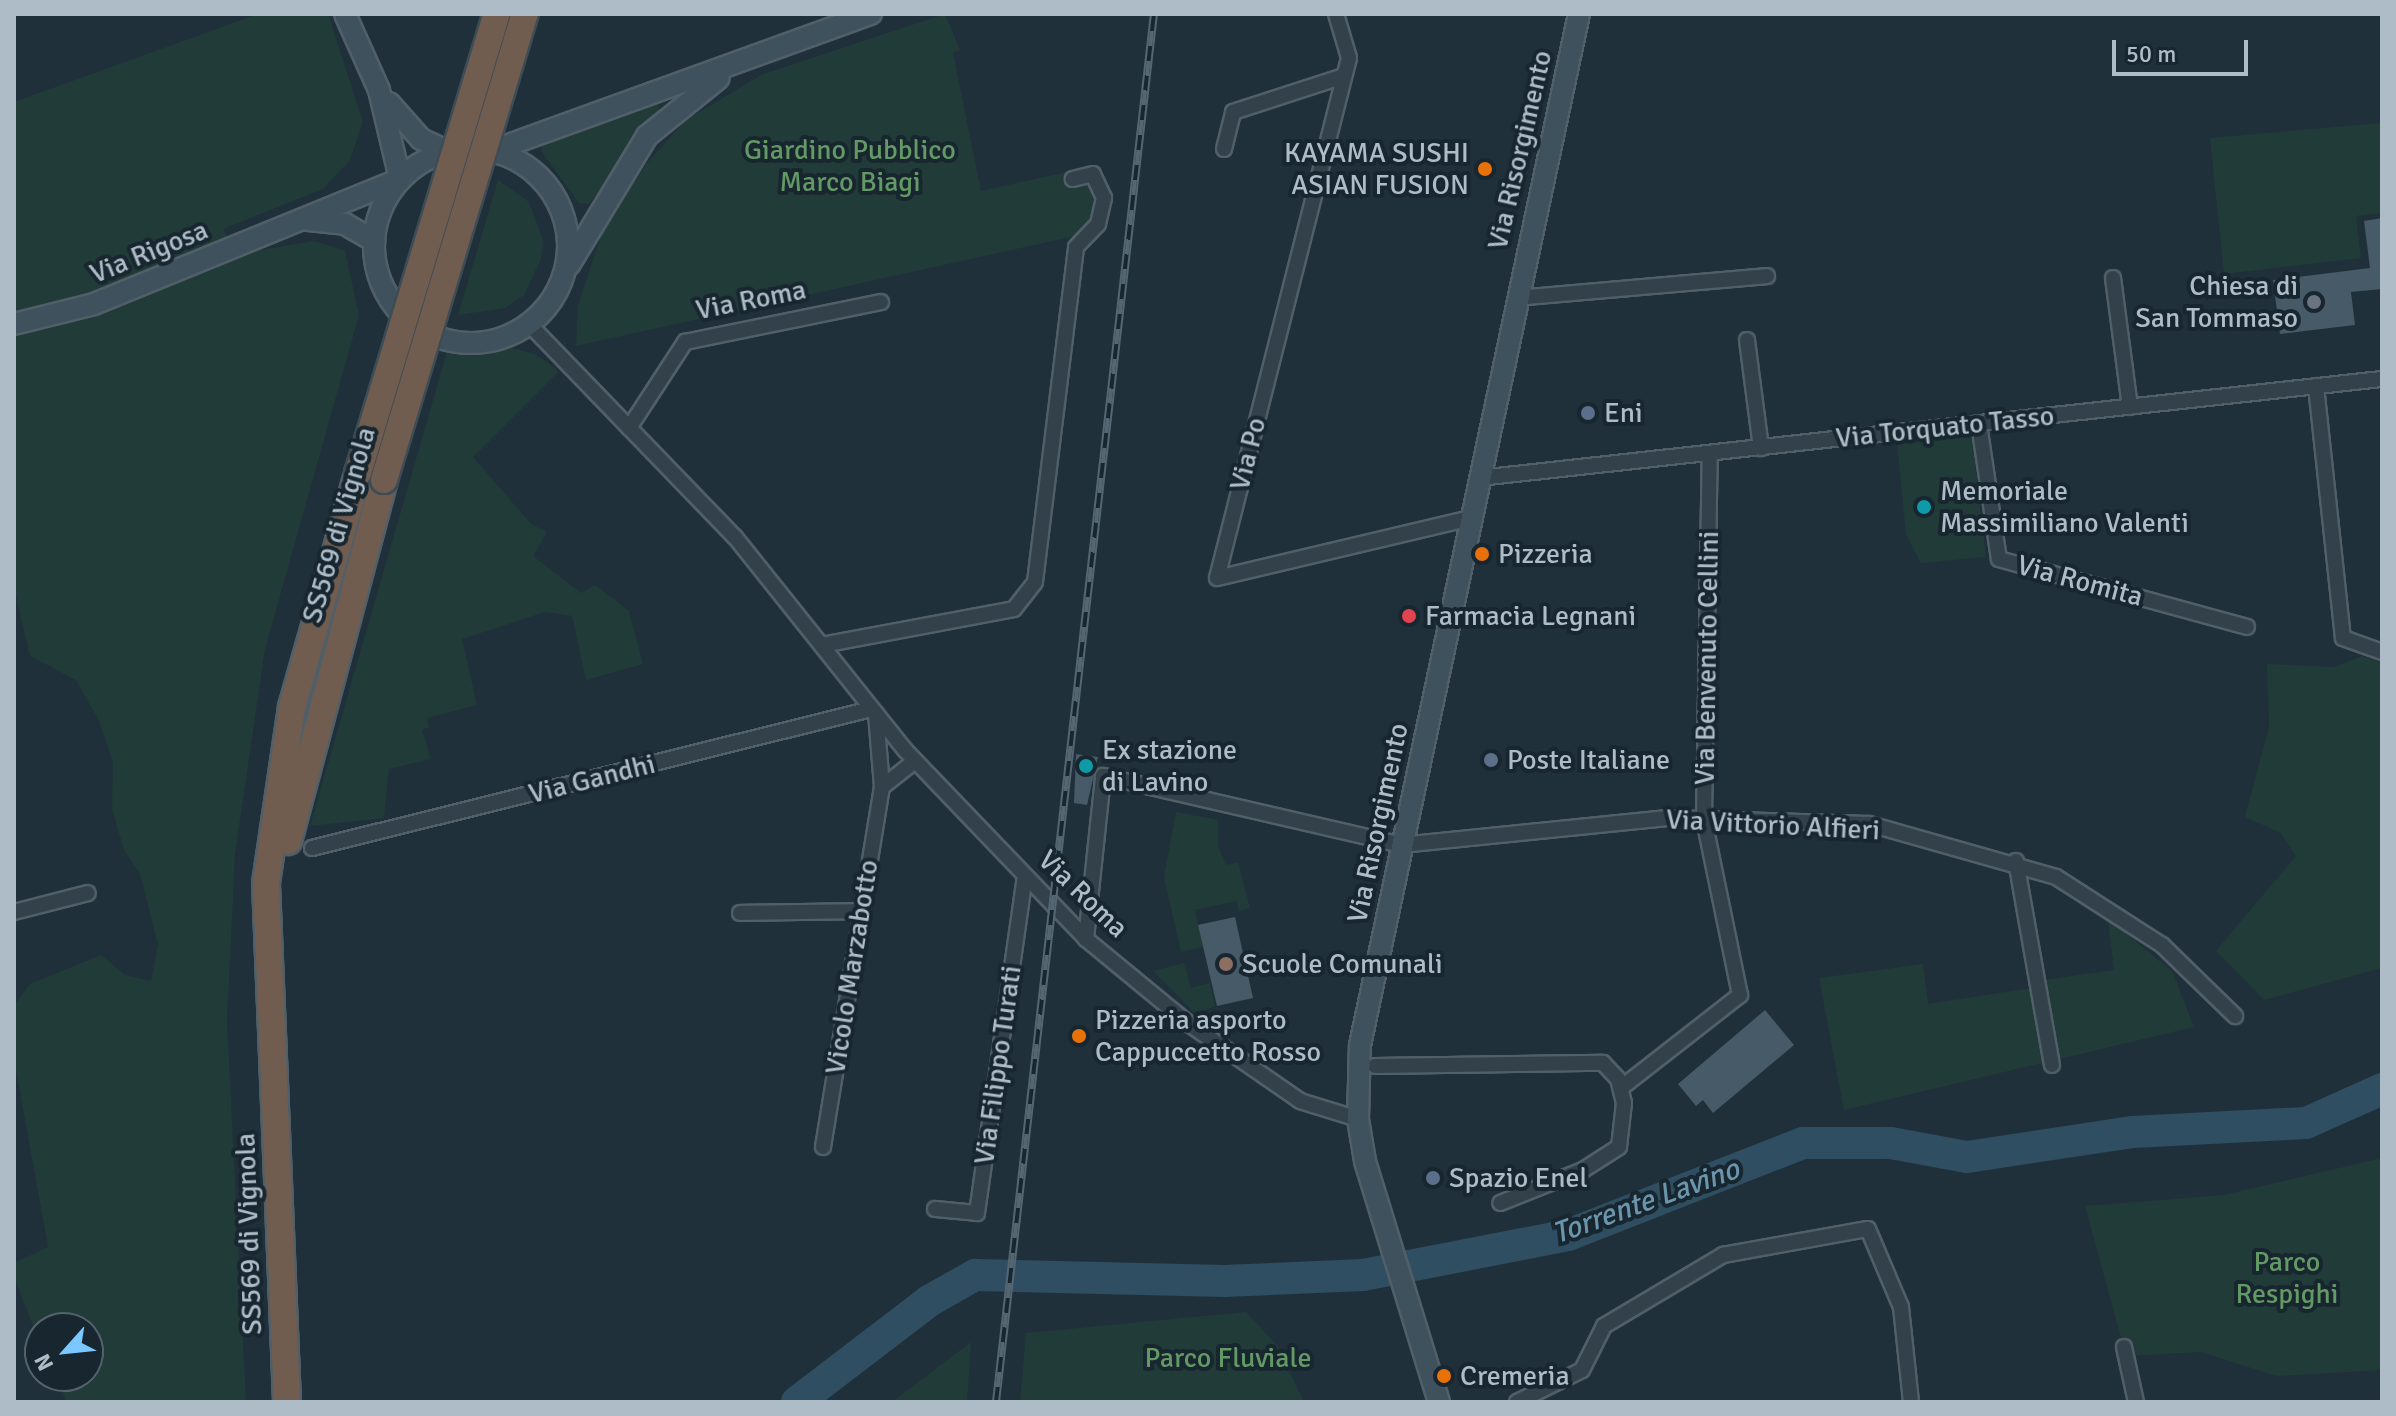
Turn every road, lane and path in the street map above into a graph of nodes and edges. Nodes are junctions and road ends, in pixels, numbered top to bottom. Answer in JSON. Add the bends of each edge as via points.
{"nodes":[{"id":1,"x":345,"y":14,"type":"edge"},
{"id":2,"x":497,"y":14,"type":"edge"},
{"id":3,"x":525,"y":14,"type":"edge"},
{"id":4,"x":871,"y":14,"type":"edge"},
{"id":5,"x":1336,"y":14,"type":"edge"},
{"id":6,"x":1579,"y":14,"type":"edge"},
{"id":7,"x":760,"y":53,"type":"junction"},
{"id":8,"x":1344,"y":76,"type":"junction"},
{"id":9,"x":379,"y":90,"type":"junction"},
{"id":10,"x":1224,"y":149,"type":"dead end"},
{"id":11,"x":447,"y":151,"type":"junction"},
{"id":12,"x":492,"y":151,"type":"junction"},
{"id":13,"x":400,"y":179,"type":"junction"},
{"id":14,"x":1073,"y":179,"type":"dead end"},
{"id":15,"x":300,"y":221,"type":"junction"},
{"id":16,"x":374,"y":241,"type":"junction"},
{"id":17,"x":563,"y":276,"type":"junction"},
{"id":18,"x":1767,"y":276,"type":"dead end"},
{"id":19,"x":2113,"y":278,"type":"dead end"},
{"id":20,"x":1516,"y":298,"type":"junction"},
{"id":21,"x":881,"y":302,"type":"dead end"},
{"id":22,"x":14,"y":324,"type":"edge"},
{"id":23,"x":529,"y":324,"type":"junction"},
{"id":24,"x":1747,"y":340,"type":"dead end"},
{"id":25,"x":2382,"y":379,"type":"edge"},
{"id":26,"x":2316,"y":386,"type":"junction"},
{"id":27,"x":2130,"y":407,"type":"junction"},
{"id":28,"x":1979,"y":424,"type":"junction"},
{"id":29,"x":629,"y":428,"type":"junction"},
{"id":30,"x":1761,"y":448,"type":"junction"},
{"id":31,"x":1710,"y":453,"type":"junction"},
{"id":32,"x":1479,"y":478,"type":"junction"},
{"id":33,"x":1471,"y":518,"type":"junction"},
{"id":34,"x":2247,"y":627,"type":"dead end"},
{"id":35,"x":822,"y":645,"type":"junction"},
{"id":36,"x":2382,"y":652,"type":"edge"},
{"id":37,"x":874,"y":711,"type":"junction"},
{"id":38,"x":915,"y":761,"type":"junction"},
{"id":39,"x":882,"y":787,"type":"junction"},
{"id":40,"x":1704,"y":819,"type":"junction"},
{"id":41,"x":1401,"y":845,"type":"junction"},
{"id":42,"x":312,"y":848,"type":"dead end"},
{"id":43,"x":2016,"y":861,"type":"junction"},
{"id":44,"x":1025,"y":876,"type":"junction"},
{"id":45,"x":1087,"y":887,"type":"junction"},
{"id":46,"x":88,"y":893,"type":"dead end"},
{"id":47,"x":1058,"y":906,"type":"junction"},
{"id":48,"x":862,"y":911,"type":"junction"},
{"id":49,"x":740,"y":913,"type":"dead end"},
{"id":50,"x":16,"y":914,"type":"edge"},
{"id":51,"x":1086,"y":939,"type":"junction"},
{"id":52,"x":2235,"y":1016,"type":"dead end"},
{"id":53,"x":274,"y":1064,"type":"junction"},
{"id":54,"x":2052,"y":1065,"type":"dead end"},
{"id":55,"x":1375,"y":1066,"type":"dead end"},
{"id":56,"x":1621,"y":1088,"type":"junction"},
{"id":57,"x":1358,"y":1119,"type":"junction"},
{"id":58,"x":823,"y":1147,"type":"dead end"},
{"id":59,"x":1500,"y":1203,"type":"dead end"},
{"id":60,"x":935,"y":1209,"type":"dead end"},
{"id":61,"x":2124,"y":1347,"type":"dead end"},
{"id":62,"x":287,"y":1402,"type":"edge"},
{"id":63,"x":1439,"y":1402,"type":"edge"},
{"id":64,"x":1517,"y":1402,"type":"edge"},
{"id":65,"x":1911,"y":1402,"type":"edge"},
{"id":66,"x":2136,"y":1402,"type":"edge"}],
"edges":[{"from":1,"to":9,"type":"main road"},
{"from":2,"to":53,"type":"highway","name":"SS569 di Vignola","bridge":true,"via":[[292,707],[268,868]]},
{"from":3,"to":53,"type":"highway","name":"SS569 di Vignola","bridge":true,"via":[[384,480],[283,862]]},
{"from":4,"to":7,"type":"main road"},
{"from":5,"to":8,"type":"street","name":"Via Po","via":[[1349,58]]},
{"from":6,"to":20,"type":"main road","name":"Via Risorgimento"},
{"from":7,"to":12,"type":"main road"},
{"from":7,"to":17,"type":"main road","via":[[693,93],[647,136]]},
{"from":8,"to":10,"type":"street","via":[[1233,112]]},
{"from":8,"to":33,"type":"street","name":"Via Po","via":[[1217,578]]},
{"from":9,"to":11,"type":"main road","via":[[403,123]]},
{"from":9,"to":13,"type":"main road"},
{"from":11,"to":12,"type":"main road"},
{"from":11,"to":13,"type":"main road"},
{"from":12,"to":17,"type":"main road","via":[[530,168],[558,203],[568,242]]},
{"from":13,"to":15,"type":"main road","name":"Via Rigosa"},
{"from":13,"to":16,"type":"main road","via":[[384,203]]},
{"from":14,"to":35,"type":"street","via":[[1093,174],[1104,198],[1098,224],[1076,247],[1035,582],[1014,609]]},
{"from":15,"to":16,"type":"main road","name":"Via Rigosa","via":[[345,224]]},
{"from":15,"to":22,"type":"main road","name":"Via Rigosa","via":[[94,304]]},
{"from":16,"to":23,"type":"main road","via":[[387,293],[429,333],[484,342]]},
{"from":17,"to":23,"type":"main road"},
{"from":18,"to":20,"type":"street"},
{"from":19,"to":27,"type":"street"},
{"from":20,"to":32,"type":"main road","name":"Via Risorgimento"},
{"from":21,"to":29,"type":"street","name":"Via Roma","via":[[685,342]]},
{"from":23,"to":29,"type":"street","name":"Via Roma"},
{"from":24,"to":30,"type":"street"},
{"from":25,"to":26,"type":"street","name":"Via Torquato Tasso"},
{"from":26,"to":27,"type":"street","name":"Via Torquato Tasso"},
{"from":26,"to":36,"type":"street","via":[[2343,638]]},
{"from":27,"to":28,"type":"street","name":"Via Torquato Tasso"},
{"from":28,"to":30,"type":"street","name":"Via Torquato Tasso"},
{"from":28,"to":34,"type":"street","name":"Via Romita","via":[[1999,559]]},
{"from":29,"to":35,"type":"street","name":"Via Roma","via":[[735,537]]},
{"from":30,"to":31,"type":"street","name":"Via Torquato Tasso"},
{"from":31,"to":32,"type":"street","name":"Via Torquato Tasso"},
{"from":31,"to":40,"type":"street","name":"Via Benvenuto Cellini"},
{"from":32,"to":33,"type":"main road","name":"Via Risorgimento"},
{"from":33,"to":41,"type":"main road","name":"Via Risorgimento"},
{"from":35,"to":37,"type":"street","name":"Via Roma"},
{"from":37,"to":38,"type":"street","name":"Via Roma"},
{"from":37,"to":39,"type":"street","name":"Vicolo Marzabotto"},
{"from":37,"to":42,"type":"street","name":"Via Gandhi"},
{"from":38,"to":39,"type":"street"},
{"from":38,"to":44,"type":"street","name":"Via Roma"},
{"from":39,"to":48,"type":"street","name":"Vicolo Marzabotto"},
{"from":40,"to":41,"type":"street","name":"Via Vittorio Alfieri"},
{"from":40,"to":43,"type":"street","name":"Via Vittorio Alfieri","via":[[1869,824]]},
{"from":40,"to":56,"type":"street","name":"Via Benvenuto Cellini","via":[[1740,995]]},
{"from":41,"to":45,"type":"street","name":"Via Vittorio Alfieri","via":[[1103,776]]},
{"from":41,"to":57,"type":"main road","name":"Via Risorgimento","via":[[1360,1045]]},
{"from":43,"to":52,"type":"street","name":"Via Vittorio Alfieri","via":[[2056,877],[2162,945]]},
{"from":43,"to":54,"type":"street"},
{"from":44,"to":47,"type":"street","name":"Via Roma"},
{"from":44,"to":60,"type":"street","name":"Via Filippo Turati","via":[[977,1213]]},
{"from":45,"to":47,"type":"street","via":[[1072,903]]},
{"from":45,"to":51,"type":"street"},
{"from":46,"to":50,"type":"street"},
{"from":47,"to":51,"type":"street","name":"Via Roma"},
{"from":48,"to":49,"type":"street"},
{"from":48,"to":58,"type":"street","name":"Vicolo Marzabotto"},
{"from":51,"to":57,"type":"street","name":"Via Roma","via":[[1189,1024],[1300,1101]]},
{"from":53,"to":62,"type":"highway","name":"SS569 di Vignola"},
{"from":55,"to":56,"type":"street","via":[[1603,1063]]},
{"from":56,"to":59,"type":"street","via":[[1619,1147],[1583,1170]]},
{"from":57,"to":63,"type":"main road","name":"Via Risorgimento","via":[[1377,1208]]},
{"from":61,"to":66,"type":"street"},
{"from":64,"to":65,"type":"street","via":[[1582,1370],[1604,1326],[1723,1255],[1868,1229],[1901,1307]]}]}
